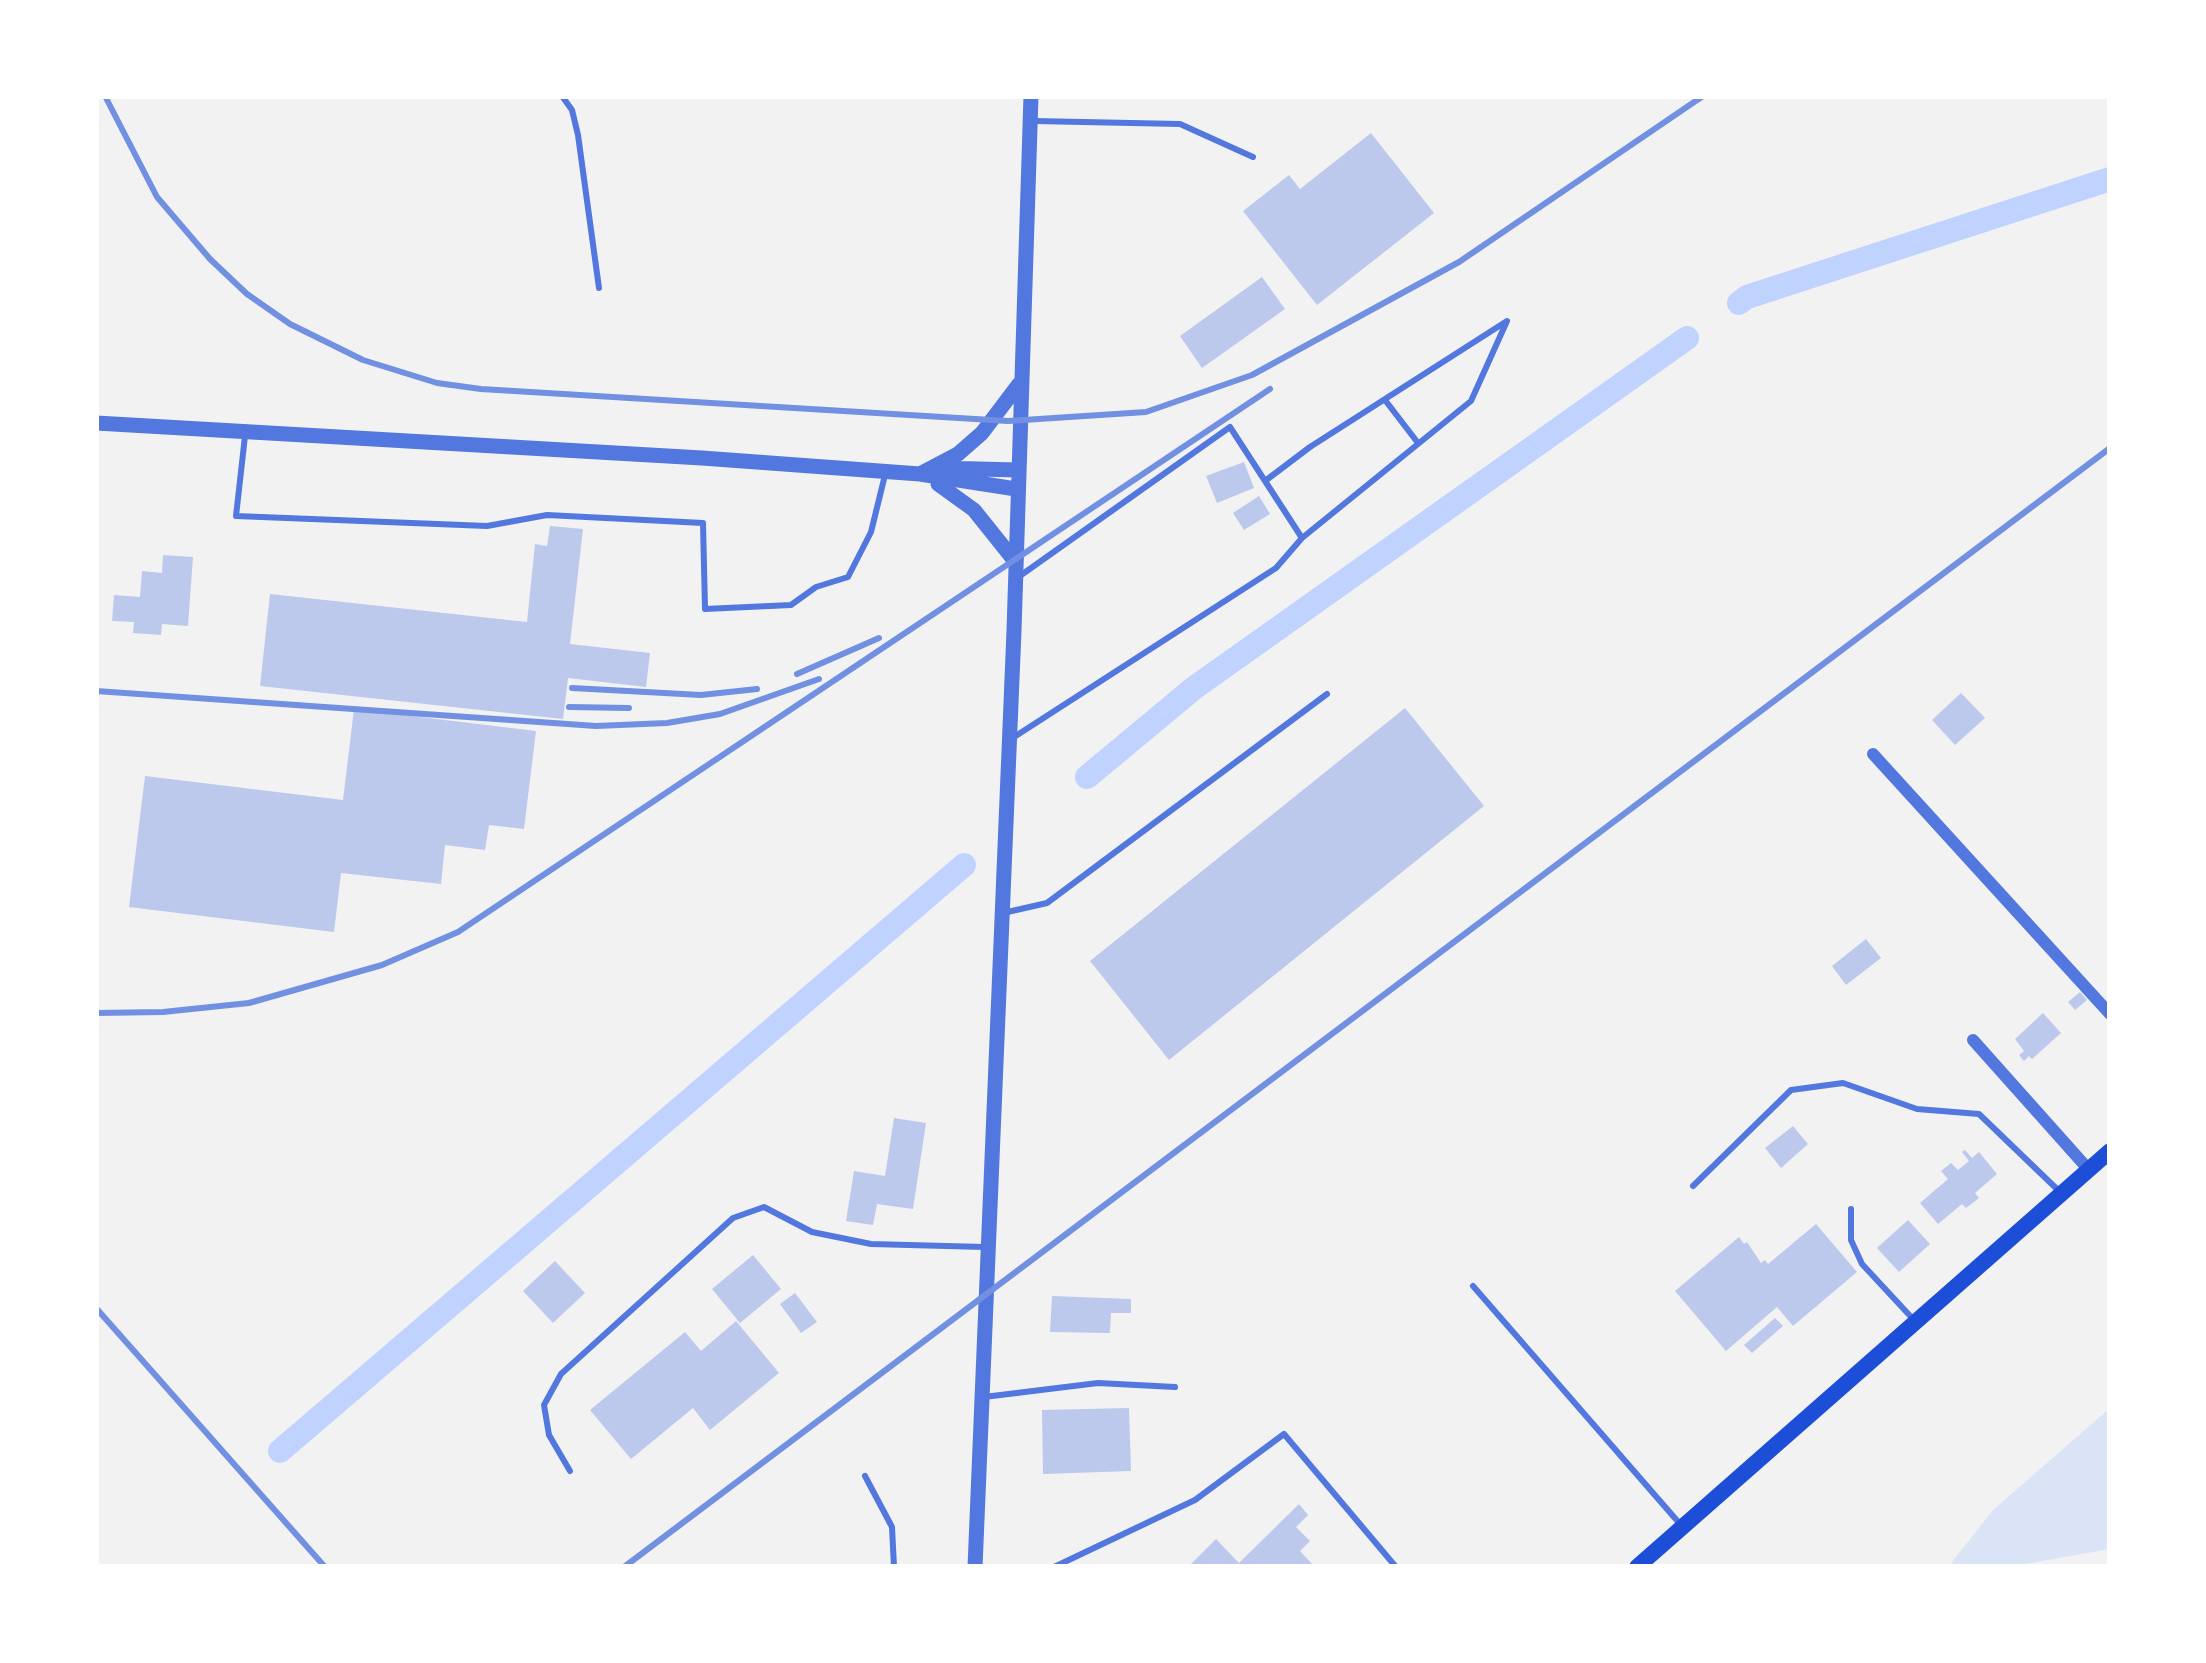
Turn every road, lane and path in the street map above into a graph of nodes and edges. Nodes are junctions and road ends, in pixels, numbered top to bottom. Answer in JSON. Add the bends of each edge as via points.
{"nodes":[{"id":1,"x":562,"y":96,"type":"edge"},
{"id":2,"x":1031,"y":96,"type":"edge"},
{"id":3,"x":1030,"y":121,"type":"junction"},
{"id":4,"x":1253,"y":157,"type":"dead end"},
{"id":5,"x":599,"y":288,"type":"dead end"},
{"id":6,"x":1021,"y":381,"type":"junction"},
{"id":7,"x":1385,"y":400,"type":"junction"},
{"id":8,"x":96,"y":423,"type":"edge"},
{"id":9,"x":245,"y":430,"type":"junction"},
{"id":10,"x":1418,"y":443,"type":"junction"},
{"id":11,"x":1017,"y":470,"type":"junction"},
{"id":12,"x":886,"y":472,"type":"junction"},
{"id":13,"x":920,"y":474,"type":"junction"},
{"id":14,"x":1265,"y":482,"type":"junction"},
{"id":15,"x":1016,"y":489,"type":"junction"},
{"id":16,"x":1302,"y":538,"type":"junction"},
{"id":17,"x":1015,"y":560,"type":"junction"},
{"id":18,"x":1015,"y":580,"type":"junction"},
{"id":19,"x":1328,"y":694,"type":"dead end"},
{"id":20,"x":1008,"y":740,"type":"junction"},
{"id":21,"x":1874,"y":754,"type":"dead end"},
{"id":22,"x":1000,"y":914,"type":"junction"},
{"id":23,"x":2110,"y":1014,"type":"edge"},
{"id":24,"x":1973,"y":1040,"type":"dead end"},
{"id":25,"x":2110,"y":1150,"type":"edge"},
{"id":26,"x":2089,"y":1170,"type":"junction"},
{"id":27,"x":1693,"y":1186,"type":"dead end"},
{"id":28,"x":2062,"y":1194,"type":"junction"},
{"id":29,"x":1851,"y":1209,"type":"dead end"},
{"id":30,"x":988,"y":1247,"type":"junction"},
{"id":31,"x":1473,"y":1286,"type":"dead end"},
{"id":32,"x":1916,"y":1322,"type":"junction"},
{"id":33,"x":1175,"y":1387,"type":"dead end"},
{"id":34,"x":980,"y":1398,"type":"junction"},
{"id":35,"x":570,"y":1471,"type":"dead end"},
{"id":36,"x":865,"y":1475,"type":"dead end"},
{"id":37,"x":1682,"y":1527,"type":"junction"},
{"id":38,"x":894,"y":1567,"type":"edge"},
{"id":39,"x":975,"y":1567,"type":"edge"},
{"id":40,"x":1054,"y":1567,"type":"edge"},
{"id":41,"x":1396,"y":1567,"type":"edge"},
{"id":42,"x":1636,"y":1567,"type":"edge"}],
"edges":[{"from":1,"to":5,"type":"lane","via":[[578,135]]},
{"from":2,"to":3,"type":"street"},
{"from":3,"to":4,"type":"lane","via":[[1180,124]]},
{"from":3,"to":6,"type":"street"},
{"from":6,"to":11,"type":"street"},
{"from":6,"to":13,"type":"street","via":[[982,433]]},
{"from":7,"to":10,"type":"lane"},
{"from":7,"to":10,"type":"lane","via":[[1507,321],[1471,401]]},
{"from":7,"to":14,"type":"lane"},
{"from":8,"to":9,"type":"street"},
{"from":9,"to":12,"type":"street"},
{"from":9,"to":12,"type":"lane","via":[[236,516],[487,526],[547,515],[704,524],[706,609],[791,604],[848,577],[871,532]]},
{"from":10,"to":16,"type":"lane"},
{"from":11,"to":13,"type":"street","via":[[948,466]]},
{"from":11,"to":15,"type":"street"},
{"from":12,"to":13,"type":"street"},
{"from":13,"to":15,"type":"street"},
{"from":13,"to":17,"type":"street","via":[[974,510]]},
{"from":14,"to":16,"type":"lane"},
{"from":14,"to":18,"type":"lane","via":[[1230,428]]},
{"from":15,"to":17,"type":"street"},
{"from":16,"to":20,"type":"lane","via":[[1276,568]]},
{"from":17,"to":18,"type":"street"},
{"from":18,"to":20,"type":"street"},
{"from":19,"to":22,"type":"lane","via":[[1047,903]]},
{"from":20,"to":22,"type":"street"},
{"from":21,"to":23,"type":"street"},
{"from":22,"to":30,"type":"street"},
{"from":24,"to":26,"type":"street"},
{"from":25,"to":26,"type":"main road"},
{"from":26,"to":28,"type":"main road"},
{"from":27,"to":28,"type":"lane","via":[[1792,1090],[1843,1083],[1917,1109],[1979,1114]]},
{"from":28,"to":32,"type":"main road"},
{"from":29,"to":32,"type":"lane","via":[[1851,1240],[1862,1264]]},
{"from":30,"to":34,"type":"street"},
{"from":30,"to":35,"type":"lane","via":[[871,1244],[812,1232],[764,1207],[734,1218],[561,1374],[544,1405],[549,1435]]},
{"from":31,"to":37,"type":"lane"},
{"from":32,"to":37,"type":"main road"},
{"from":33,"to":34,"type":"lane","via":[[1098,1383]]},
{"from":34,"to":39,"type":"street"},
{"from":36,"to":38,"type":"lane","via":[[892,1527]]},
{"from":37,"to":42,"type":"main road"},
{"from":40,"to":41,"type":"lane","via":[[1196,1500],[1284,1434]]}]}
